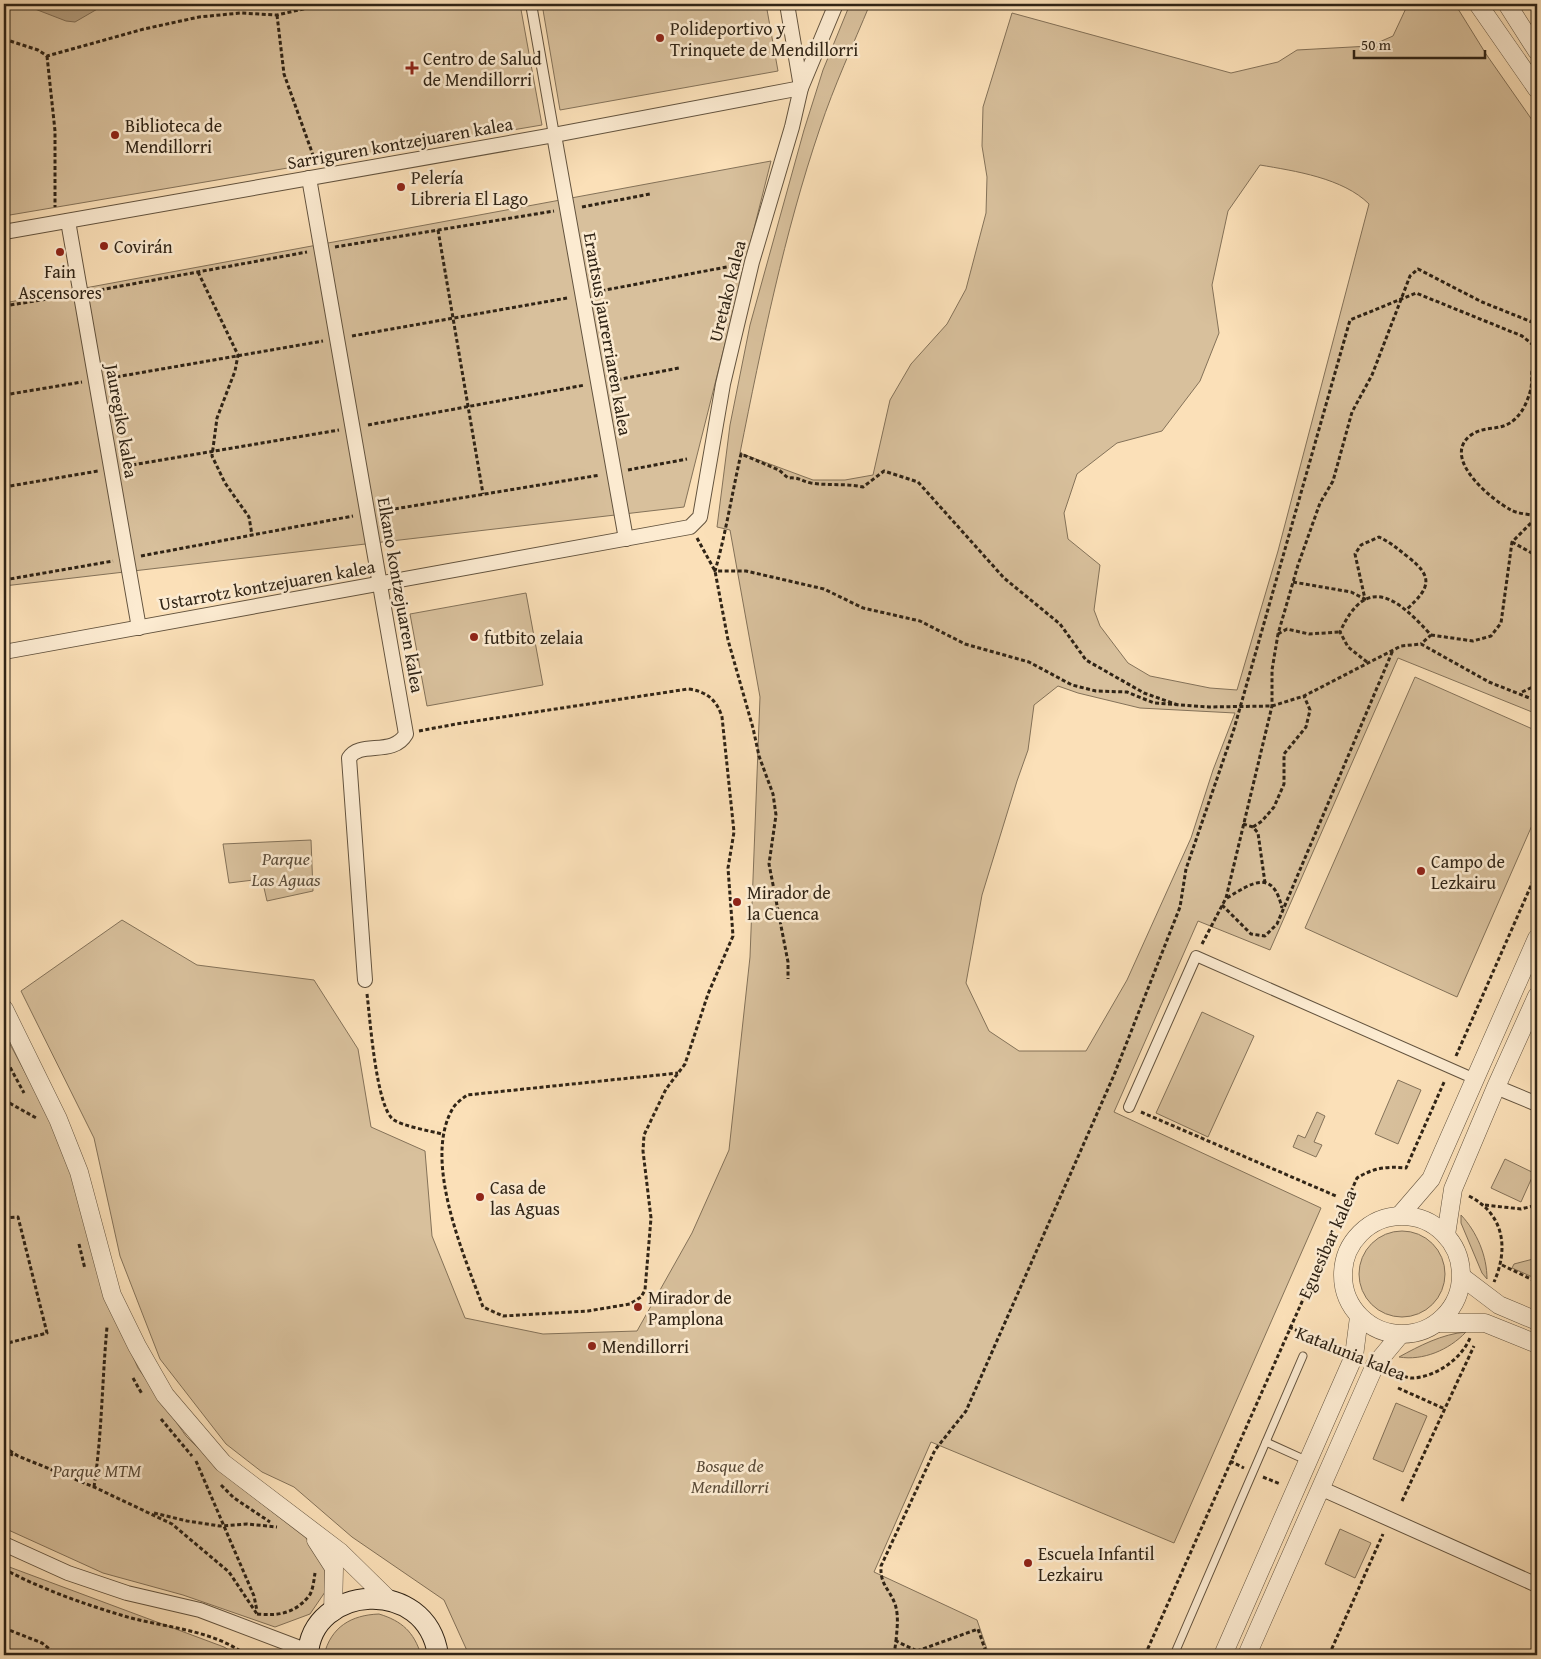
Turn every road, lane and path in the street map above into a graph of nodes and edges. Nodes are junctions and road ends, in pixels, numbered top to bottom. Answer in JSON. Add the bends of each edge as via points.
{"nodes":[{"id":1,"x":325,"y":4,"type":"edge"},
{"id":2,"x":531,"y":4,"type":"edge"},
{"id":3,"x":787,"y":4,"type":"edge"},
{"id":4,"x":836,"y":4,"type":"edge"},
{"id":5,"x":1478,"y":4,"type":"edge"},
{"id":6,"x":1507,"y":4,"type":"edge"},
{"id":7,"x":277,"y":15,"type":"junction"},
{"id":8,"x":4,"y":39,"type":"edge"},
{"id":9,"x":1537,"y":51,"type":"edge"},
{"id":10,"x":47,"y":56,"type":"junction"},
{"id":11,"x":801,"y":88,"type":"junction"},
{"id":12,"x":1537,"y":88,"type":"edge"},
{"id":13,"x":554,"y":135,"type":"junction"},
{"id":14,"x":309,"y":178,"type":"junction"},
{"id":15,"x":650,"y":194,"type":"dead end"},
{"id":16,"x":567,"y":209,"type":"junction"},
{"id":17,"x":61,"y":222,"type":"junction"},
{"id":18,"x":438,"y":230,"type":"junction"},
{"id":19,"x":4,"y":232,"type":"edge"},
{"id":20,"x":322,"y":250,"type":"junction"},
{"id":21,"x":752,"y":262,"type":"junction"},
{"id":22,"x":198,"y":272,"type":"junction"},
{"id":23,"x":80,"y":293,"type":"junction"},
{"id":24,"x":582,"y":295,"type":"junction"},
{"id":25,"x":1403,"y":298,"type":"junction"},
{"id":26,"x":4,"y":306,"type":"edge"},
{"id":27,"x":453,"y":318,"type":"junction"},
{"id":28,"x":1537,"y":324,"type":"edge"},
{"id":29,"x":337,"y":338,"type":"junction"},
{"id":30,"x":1537,"y":348,"type":"edge"},
{"id":31,"x":238,"y":356,"type":"junction"},
{"id":32,"x":1537,"y":359,"type":"edge"},
{"id":33,"x":679,"y":368,"type":"dead end"},
{"id":34,"x":96,"y":380,"type":"junction"},
{"id":35,"x":598,"y":383,"type":"junction"},
{"id":36,"x":4,"y":395,"type":"edge"},
{"id":37,"x":468,"y":406,"type":"junction"},
{"id":38,"x":353,"y":427,"type":"junction"},
{"id":39,"x":1537,"y":435,"type":"edge"},
{"id":40,"x":214,"y":451,"type":"junction"},
{"id":41,"x":687,"y":459,"type":"dead end"},
{"id":42,"x":1537,"y":459,"type":"edge"},
{"id":43,"x":112,"y":468,"type":"junction"},
{"id":44,"x":614,"y":472,"type":"junction"},
{"id":45,"x":4,"y":487,"type":"edge"},
{"id":46,"x":483,"y":494,"type":"junction"},
{"id":47,"x":367,"y":513,"type":"junction"},
{"id":48,"x":1537,"y":517,"type":"edge"},
{"id":49,"x":690,"y":527,"type":"junction"},
{"id":50,"x":252,"y":535,"type":"junction"},
{"id":51,"x":626,"y":539,"type":"junction"},
{"id":52,"x":1512,"y":542,"type":"junction"},
{"id":53,"x":1537,"y":556,"type":"edge"},
{"id":54,"x":128,"y":558,"type":"junction"},
{"id":55,"x":715,"y":571,"type":"junction"},
{"id":56,"x":4,"y":580,"type":"edge"},
{"id":57,"x":1293,"y":582,"type":"junction"},
{"id":58,"x":380,"y":584,"type":"junction"},
{"id":59,"x":1365,"y":599,"type":"junction"},
{"id":60,"x":1407,"y":609,"type":"junction"},
{"id":61,"x":139,"y":628,"type":"junction"},
{"id":62,"x":1340,"y":632,"type":"junction"},
{"id":63,"x":1278,"y":634,"type":"junction"},
{"id":64,"x":1431,"y":635,"type":"junction"},
{"id":65,"x":1421,"y":644,"type":"junction"},
{"id":66,"x":1393,"y":650,"type":"junction"},
{"id":67,"x":4,"y":652,"type":"edge"},
{"id":68,"x":1367,"y":662,"type":"junction"},
{"id":69,"x":1537,"y":685,"type":"edge"},
{"id":70,"x":1521,"y":693,"type":"junction"},
{"id":71,"x":1304,"y":696,"type":"junction"},
{"id":72,"x":1537,"y":701,"type":"edge"},
{"id":73,"x":1178,"y":705,"type":"junction"},
{"id":74,"x":1240,"y":706,"type":"junction"},
{"id":75,"x":1272,"y":706,"type":"junction"},
{"id":76,"x":406,"y":734,"type":"junction"},
{"id":77,"x":1243,"y":824,"type":"junction"},
{"id":78,"x":1254,"y":827,"type":"junction"},
{"id":79,"x":1537,"y":872,"type":"edge"},
{"id":80,"x":1536,"y":879,"type":"edge"},
{"id":81,"x":1265,"y":883,"type":"junction"},
{"id":82,"x":1226,"y":898,"type":"junction"},
{"id":83,"x":1222,"y":905,"type":"junction"},
{"id":84,"x":1282,"y":908,"type":"junction"},
{"id":85,"x":1537,"y":938,"type":"edge"},
{"id":86,"x":1196,"y":956,"type":"junction"},
{"id":87,"x":788,"y":979,"type":"dead end"},
{"id":88,"x":365,"y":980,"type":"joint"},
{"id":89,"x":1537,"y":996,"type":"edge"},
{"id":90,"x":4,"y":1009,"type":"edge"},
{"id":91,"x":1451,"y":1068,"type":"junction"},
{"id":92,"x":678,"y":1073,"type":"junction"},
{"id":93,"x":1475,"y":1079,"type":"junction"},
{"id":94,"x":1496,"y":1087,"type":"junction"},
{"id":95,"x":4,"y":1100,"type":"edge"},
{"id":96,"x":1537,"y":1104,"type":"edge"},
{"id":97,"x":1129,"y":1107,"type":"joint"},
{"id":98,"x":38,"y":1119,"type":"dead end"},
{"id":99,"x":442,"y":1134,"type":"junction"},
{"id":100,"x":1406,"y":1168,"type":"junction"},
{"id":101,"x":1431,"y":1180,"type":"junction"},
{"id":102,"x":1453,"y":1189,"type":"junction"},
{"id":103,"x":1336,"y":1196,"type":"dead end"},
{"id":104,"x":1484,"y":1205,"type":"junction"},
{"id":105,"x":1537,"y":1205,"type":"edge"},
{"id":106,"x":1400,"y":1215,"type":"junction"},
{"id":107,"x":4,"y":1218,"type":"edge"},
{"id":108,"x":1446,"y":1235,"type":"junction"},
{"id":109,"x":1502,"y":1265,"type":"junction"},
{"id":110,"x":1462,"y":1277,"type":"junction"},
{"id":111,"x":1537,"y":1282,"type":"edge"},
{"id":112,"x":1488,"y":1296,"type":"junction"},
{"id":113,"x":1359,"y":1317,"type":"junction"},
{"id":114,"x":1537,"y":1321,"type":"edge"},
{"id":115,"x":1438,"y":1323,"type":"junction"},
{"id":116,"x":1477,"y":1323,"type":"junction"},
{"id":117,"x":107,"y":1327,"type":"dead end"},
{"id":118,"x":1289,"y":1327,"type":"junction"},
{"id":119,"x":1400,"y":1335,"type":"junction"},
{"id":120,"x":4,"y":1344,"type":"edge"},
{"id":121,"x":1537,"y":1344,"type":"edge"},
{"id":122,"x":1474,"y":1346,"type":"dead end"},
{"id":123,"x":1303,"y":1356,"type":"dead end"},
{"id":124,"x":1354,"y":1356,"type":"junction"},
{"id":125,"x":1375,"y":1365,"type":"junction"},
{"id":126,"x":1398,"y":1388,"type":"dead end"},
{"id":127,"x":1445,"y":1409,"type":"junction"},
{"id":128,"x":1266,"y":1442,"type":"junction"},
{"id":129,"x":4,"y":1447,"type":"edge"},
{"id":130,"x":4,"y":1452,"type":"edge"},
{"id":131,"x":18,"y":1456,"type":"junction"},
{"id":132,"x":196,"y":1461,"type":"dead end"},
{"id":133,"x":1308,"y":1461,"type":"junction"},
{"id":134,"x":94,"y":1487,"type":"junction"},
{"id":135,"x":1320,"y":1488,"type":"junction"},
{"id":136,"x":1402,"y":1501,"type":"dead end"},
{"id":137,"x":149,"y":1512,"type":"junction"},
{"id":138,"x":295,"y":1517,"type":"junction"},
{"id":139,"x":222,"y":1526,"type":"junction"},
{"id":140,"x":277,"y":1527,"type":"dead end"},
{"id":141,"x":1383,"y":1534,"type":"dead end"},
{"id":142,"x":4,"y":1544,"type":"edge"},
{"id":143,"x":4,"y":1569,"type":"edge"},
{"id":144,"x":1537,"y":1584,"type":"edge"},
{"id":145,"x":389,"y":1600,"type":"junction"},
{"id":146,"x":333,"y":1612,"type":"junction"},
{"id":147,"x":4,"y":1628,"type":"edge"},
{"id":148,"x":896,"y":1641,"type":"junction"},
{"id":149,"x":239,"y":1650,"type":"junction"},
{"id":150,"x":916,"y":1651,"type":"junction"},
{"id":151,"x":308,"y":1653,"type":"edge"},
{"id":152,"x":58,"y":1655,"type":"edge"},
{"id":153,"x":238,"y":1655,"type":"edge"},
{"id":154,"x":246,"y":1655,"type":"edge"},
{"id":155,"x":438,"y":1655,"type":"edge"},
{"id":156,"x":894,"y":1655,"type":"edge"},
{"id":157,"x":918,"y":1655,"type":"edge"},
{"id":158,"x":987,"y":1655,"type":"edge"},
{"id":159,"x":1145,"y":1655,"type":"edge"},
{"id":160,"x":1174,"y":1655,"type":"edge"},
{"id":161,"x":1223,"y":1655,"type":"edge"},
{"id":162,"x":1247,"y":1655,"type":"edge"},
{"id":163,"x":1329,"y":1655,"type":"edge"}],
"edges":[{"from":1,"to":7,"type":"path"},
{"from":2,"to":13,"type":"street"},
{"from":3,"to":11,"type":"street"},
{"from":4,"to":11,"type":"street","name":"Uretako kalea"},
{"from":5,"to":12,"type":"street"},
{"from":6,"to":9,"type":"street"},
{"from":7,"to":10,"type":"path","via":[[240,13],[199,17]]},
{"from":7,"to":14,"type":"path","via":[[284,74],[314,158]]},
{"from":8,"to":10,"type":"path"},
{"from":10,"to":17,"type":"path"},
{"from":11,"to":13,"type":"street","name":"Sarriguren kontzejuaren kalea"},
{"from":11,"to":21,"type":"street","name":"Uretako kalea"},
{"from":13,"to":14,"type":"street","name":"Sarriguren kontzejuaren kalea"},
{"from":13,"to":16,"type":"street","name":"Erantsus jaurerriaren kalea"},
{"from":14,"to":17,"type":"street","name":"Sarriguren kontzejuaren kalea"},
{"from":14,"to":20,"type":"street","name":"Elkano kontzejuaren kalea"},
{"from":15,"to":16,"type":"path"},
{"from":16,"to":18,"type":"path"},
{"from":16,"to":24,"type":"street","name":"Erantsus jaurerriaren kalea"},
{"from":17,"to":19,"type":"street","name":"Sarriguren kontzejuaren kalea"},
{"from":17,"to":23,"type":"street","name":"Jauregiko kalea"},
{"from":18,"to":20,"type":"path"},
{"from":18,"to":27,"type":"path"},
{"from":20,"to":22,"type":"path"},
{"from":20,"to":29,"type":"street","name":"Elkano kontzejuaren kalea"},
{"from":21,"to":24,"type":"path"},
{"from":21,"to":49,"type":"street","name":"Uretako kalea","via":[[723,384],[700,517]]},
{"from":22,"to":23,"type":"path"},
{"from":22,"to":31,"type":"path"},
{"from":23,"to":26,"type":"path"},
{"from":23,"to":34,"type":"street","name":"Jauregiko kalea"},
{"from":24,"to":27,"type":"path"},
{"from":24,"to":35,"type":"street","name":"Erantsus jaurerriaren kalea"},
{"from":25,"to":28,"type":"path","via":[[1410,276],[1418,269],[1482,302]]},
{"from":25,"to":30,"type":"path","via":[[1416,293],[1522,336]]},
{"from":25,"to":57,"type":"path","via":[[1372,375],[1352,412],[1333,481],[1320,503]]},
{"from":25,"to":74,"type":"path","via":[[1350,320]]},
{"from":27,"to":29,"type":"path"},
{"from":27,"to":37,"type":"path"},
{"from":29,"to":31,"type":"path"},
{"from":29,"to":38,"type":"street","name":"Elkano kontzejuaren kalea"},
{"from":31,"to":34,"type":"path"},
{"from":31,"to":40,"type":"path","via":[[217,418]]},
{"from":32,"to":48,"type":"path","via":[[1530,373],[1531,388],[1522,412],[1509,424],[1470,436],[1462,448],[1462,459],[1469,476],[1484,490],[1512,511]]},
{"from":33,"to":35,"type":"path"},
{"from":34,"to":36,"type":"path"},
{"from":34,"to":43,"type":"street","name":"Jauregiko kalea"},
{"from":35,"to":37,"type":"path"},
{"from":35,"to":44,"type":"street","name":"Erantsus jaurerriaren kalea"},
{"from":37,"to":38,"type":"path"},
{"from":37,"to":46,"type":"path"},
{"from":38,"to":40,"type":"path"},
{"from":38,"to":47,"type":"street","name":"Elkano kontzejuaren kalea"},
{"from":39,"to":42,"type":"path","via":[[1533,443]]},
{"from":40,"to":43,"type":"path"},
{"from":40,"to":50,"type":"path","via":[[212,456],[225,483],[249,517]]},
{"from":41,"to":44,"type":"path"},
{"from":43,"to":45,"type":"path"},
{"from":43,"to":54,"type":"street","name":"Jauregiko kalea"},
{"from":44,"to":46,"type":"path"},
{"from":44,"to":51,"type":"street","name":"Erantsus jaurerriaren kalea"},
{"from":46,"to":47,"type":"path"},
{"from":47,"to":50,"type":"path"},
{"from":47,"to":58,"type":"street","name":"Elkano kontzejuaren kalea"},
{"from":48,"to":52,"type":"path"},
{"from":49,"to":51,"type":"street"},
{"from":49,"to":55,"type":"path"},
{"from":50,"to":54,"type":"path"},
{"from":51,"to":58,"type":"street","name":"Ustarrotz kontzejuaren kalea"},
{"from":52,"to":53,"type":"path"},
{"from":52,"to":64,"type":"path","via":[[1501,623],[1491,636],[1473,641]]},
{"from":54,"to":56,"type":"path"},
{"from":54,"to":61,"type":"street","name":"Jauregiko kalea"},
{"from":55,"to":73,"type":"path","via":[[746,571],[824,589],[863,608],[920,621],[965,644],[1029,662],[1072,686],[1127,692],[1154,703]]},
{"from":55,"to":73,"type":"path","via":[[725,538],[741,454],[780,470],[788,478],[800,477],[809,483],[850,484],[863,488],[884,471],[918,482],[1004,578],[1060,624],[1086,660],[1144,693]]},
{"from":55,"to":87,"type":"path","via":[[728,640],[759,756],[773,794],[776,815],[769,864],[788,962]]},
{"from":57,"to":59,"type":"path","via":[[1351,592]]},
{"from":57,"to":63,"type":"path"},
{"from":58,"to":61,"type":"street","name":"Ustarrotz kontzejuaren kalea"},
{"from":58,"to":76,"type":"street","name":"Elkano kontzejuaren kalea"},
{"from":59,"to":60,"type":"path","via":[[1370,596],[1385,598]]},
{"from":59,"to":60,"type":"path","via":[[1355,554],[1361,545],[1379,538],[1389,542],[1426,574],[1423,595]]},
{"from":59,"to":62,"type":"path","via":[[1358,603]]},
{"from":60,"to":64,"type":"path"},
{"from":61,"to":67,"type":"street","name":"Ustarrotz kontzejuaren kalea"},
{"from":62,"to":63,"type":"path","via":[[1308,634],[1287,629]]},
{"from":62,"to":68,"type":"path","via":[[1348,647]]},
{"from":63,"to":75,"type":"path","via":[[1272,670]]},
{"from":64,"to":65,"type":"path"},
{"from":65,"to":66,"type":"path"},
{"from":65,"to":70,"type":"path","via":[[1489,682]]},
{"from":66,"to":68,"type":"path"},
{"from":66,"to":84,"type":"path"},
{"from":68,"to":71,"type":"path"},
{"from":69,"to":70,"type":"path"},
{"from":70,"to":72,"type":"path"},
{"from":71,"to":75,"type":"path"},
{"from":71,"to":78,"type":"path","via":[[1310,710],[1306,727],[1284,754],[1284,784],[1274,807]]},
{"from":73,"to":74,"type":"path"},
{"from":74,"to":75,"type":"path"},
{"from":74,"to":148,"type":"path","via":[[1186,869],[1180,906],[1114,1075],[966,1411],[935,1450],[881,1566],[881,1579],[895,1604],[898,1620]]},
{"from":75,"to":77,"type":"path"},
{"from":76,"to":88,"type":"street","via":[[394,745],[356,751],[349,758]]},
{"from":76,"to":92,"type":"path","via":[[688,689],[704,693],[716,703],[722,717],[734,832],[728,868],[732,936],[708,994],[685,1064]]},
{"from":77,"to":78,"type":"path"},
{"from":77,"to":82,"type":"path"},
{"from":78,"to":81,"type":"path","via":[[1258,833]]},
{"from":79,"to":80,"type":"path"},
{"from":80,"to":91,"type":"path"},
{"from":81,"to":82,"type":"path","via":[[1242,888]]},
{"from":81,"to":84,"type":"path","via":[[1270,883],[1278,891]]},
{"from":82,"to":83,"type":"path"},
{"from":83,"to":84,"type":"path","via":[[1251,934],[1265,936],[1277,924]]},
{"from":83,"to":86,"type":"path"},
{"from":85,"to":93,"type":"street"},
{"from":86,"to":91,"type":"street"},
{"from":86,"to":97,"type":"street"},
{"from":88,"to":99,"type":"path","via":[[384,1110],[394,1120]]},
{"from":89,"to":94,"type":"street"},
{"from":90,"to":138,"type":"street","via":[[58,1119],[79,1172],[112,1295],[136,1346],[165,1395],[223,1463]]},
{"from":91,"to":93,"type":"street"},
{"from":91,"to":100,"type":"path"},
{"from":92,"to":99,"type":"path","via":[[467,1095],[453,1106]]},
{"from":92,"to":99,"type":"path","via":[[644,1135],[651,1218],[648,1281],[641,1298],[630,1304],[588,1311],[503,1316],[483,1307],[446,1197]]},
{"from":93,"to":101,"type":"street"},
{"from":94,"to":96,"type":"street"},
{"from":94,"to":102,"type":"street"},
{"from":95,"to":98,"type":"path"},
{"from":97,"to":103,"type":"path"},
{"from":100,"to":101,"type":"path"},
{"from":100,"to":118,"type":"path","name":"Eguesibar kalea","via":[[1375,1168],[1357,1178]]},
{"from":101,"to":106,"type":"street"},
{"from":102,"to":104,"type":"path"},
{"from":102,"to":108,"type":"street"},
{"from":104,"to":105,"type":"path","via":[[1521,1209]]},
{"from":104,"to":109,"type":"path","via":[[1494,1218],[1500,1235]]},
{"from":106,"to":108,"type":"street","via":[[1417,1217]]},
{"from":106,"to":113,"type":"street","via":[[1380,1219],[1363,1229],[1343,1262],[1342,1282],[1348,1301]]},
{"from":107,"to":120,"type":"path","via":[[18,1217],[47,1333]]},
{"from":108,"to":110,"type":"street","via":[[1455,1248]]},
{"from":109,"to":111,"type":"path"},
{"from":109,"to":112,"type":"path"},
{"from":110,"to":112,"type":"street"},
{"from":110,"to":115,"type":"street","via":[[1450,1310]]},
{"from":112,"to":114,"type":"street"},
{"from":113,"to":119,"type":"street","via":[[1371,1326]]},
{"from":113,"to":124,"type":"street"},
{"from":115,"to":116,"type":"street"},
{"from":115,"to":119,"type":"street","via":[[1420,1332]]},
{"from":116,"to":121,"type":"street","via":[[1494,1325]]},
{"from":116,"to":125,"type":"path","name":"Katalunia kalea","via":[[1465,1350],[1428,1375],[1412,1379]]},
{"from":117,"to":134,"type":"path","via":[[101,1438]]},
{"from":118,"to":124,"type":"path","name":"Katalunia kalea"},
{"from":118,"to":159,"type":"path","name":"Eguesibar kalea"},
{"from":119,"to":125,"type":"street"},
{"from":122,"to":127,"type":"path"},
{"from":123,"to":128,"type":"lane"},
{"from":124,"to":133,"type":"street"},
{"from":125,"to":135,"type":"street"},
{"from":126,"to":127,"type":"path"},
{"from":127,"to":136,"type":"path"},
{"from":128,"to":133,"type":"lane"},
{"from":128,"to":160,"type":"lane"},
{"from":129,"to":131,"type":"path"},
{"from":130,"to":131,"type":"path"},
{"from":131,"to":134,"type":"path"},
{"from":132,"to":139,"type":"path"},
{"from":133,"to":161,"type":"street"},
{"from":134,"to":137,"type":"path"},
{"from":135,"to":144,"type":"street"},
{"from":135,"to":162,"type":"street"},
{"from":137,"to":139,"type":"path","via":[[187,1522]]},
{"from":137,"to":139,"type":"path","via":[[172,1524],[229,1572],[257,1614],[254,1596]]},
{"from":138,"to":145,"type":"street","via":[[340,1552]]},
{"from":138,"to":146,"type":"street","via":[[318,1542],[334,1568]]},
{"from":139,"to":140,"type":"path"},
{"from":141,"to":163,"type":"path"},
{"from":142,"to":151,"type":"street","via":[[68,1574],[127,1593],[200,1610]]},
{"from":143,"to":149,"type":"path","via":[[77,1601],[208,1636]]},
{"from":145,"to":146,"type":"main road","via":[[369,1598],[350,1602]]},
{"from":145,"to":155,"type":"main road","via":[[410,1608],[426,1624]]},
{"from":146,"to":151,"type":"main road","via":[[313,1636]]},
{"from":147,"to":152,"type":"path","via":[[42,1643]]},
{"from":148,"to":150,"type":"path"},
{"from":148,"to":156,"type":"path"},
{"from":149,"to":153,"type":"path"},
{"from":149,"to":154,"type":"path"},
{"from":150,"to":157,"type":"path"},
{"from":150,"to":158,"type":"path","via":[[978,1630]]}]}
